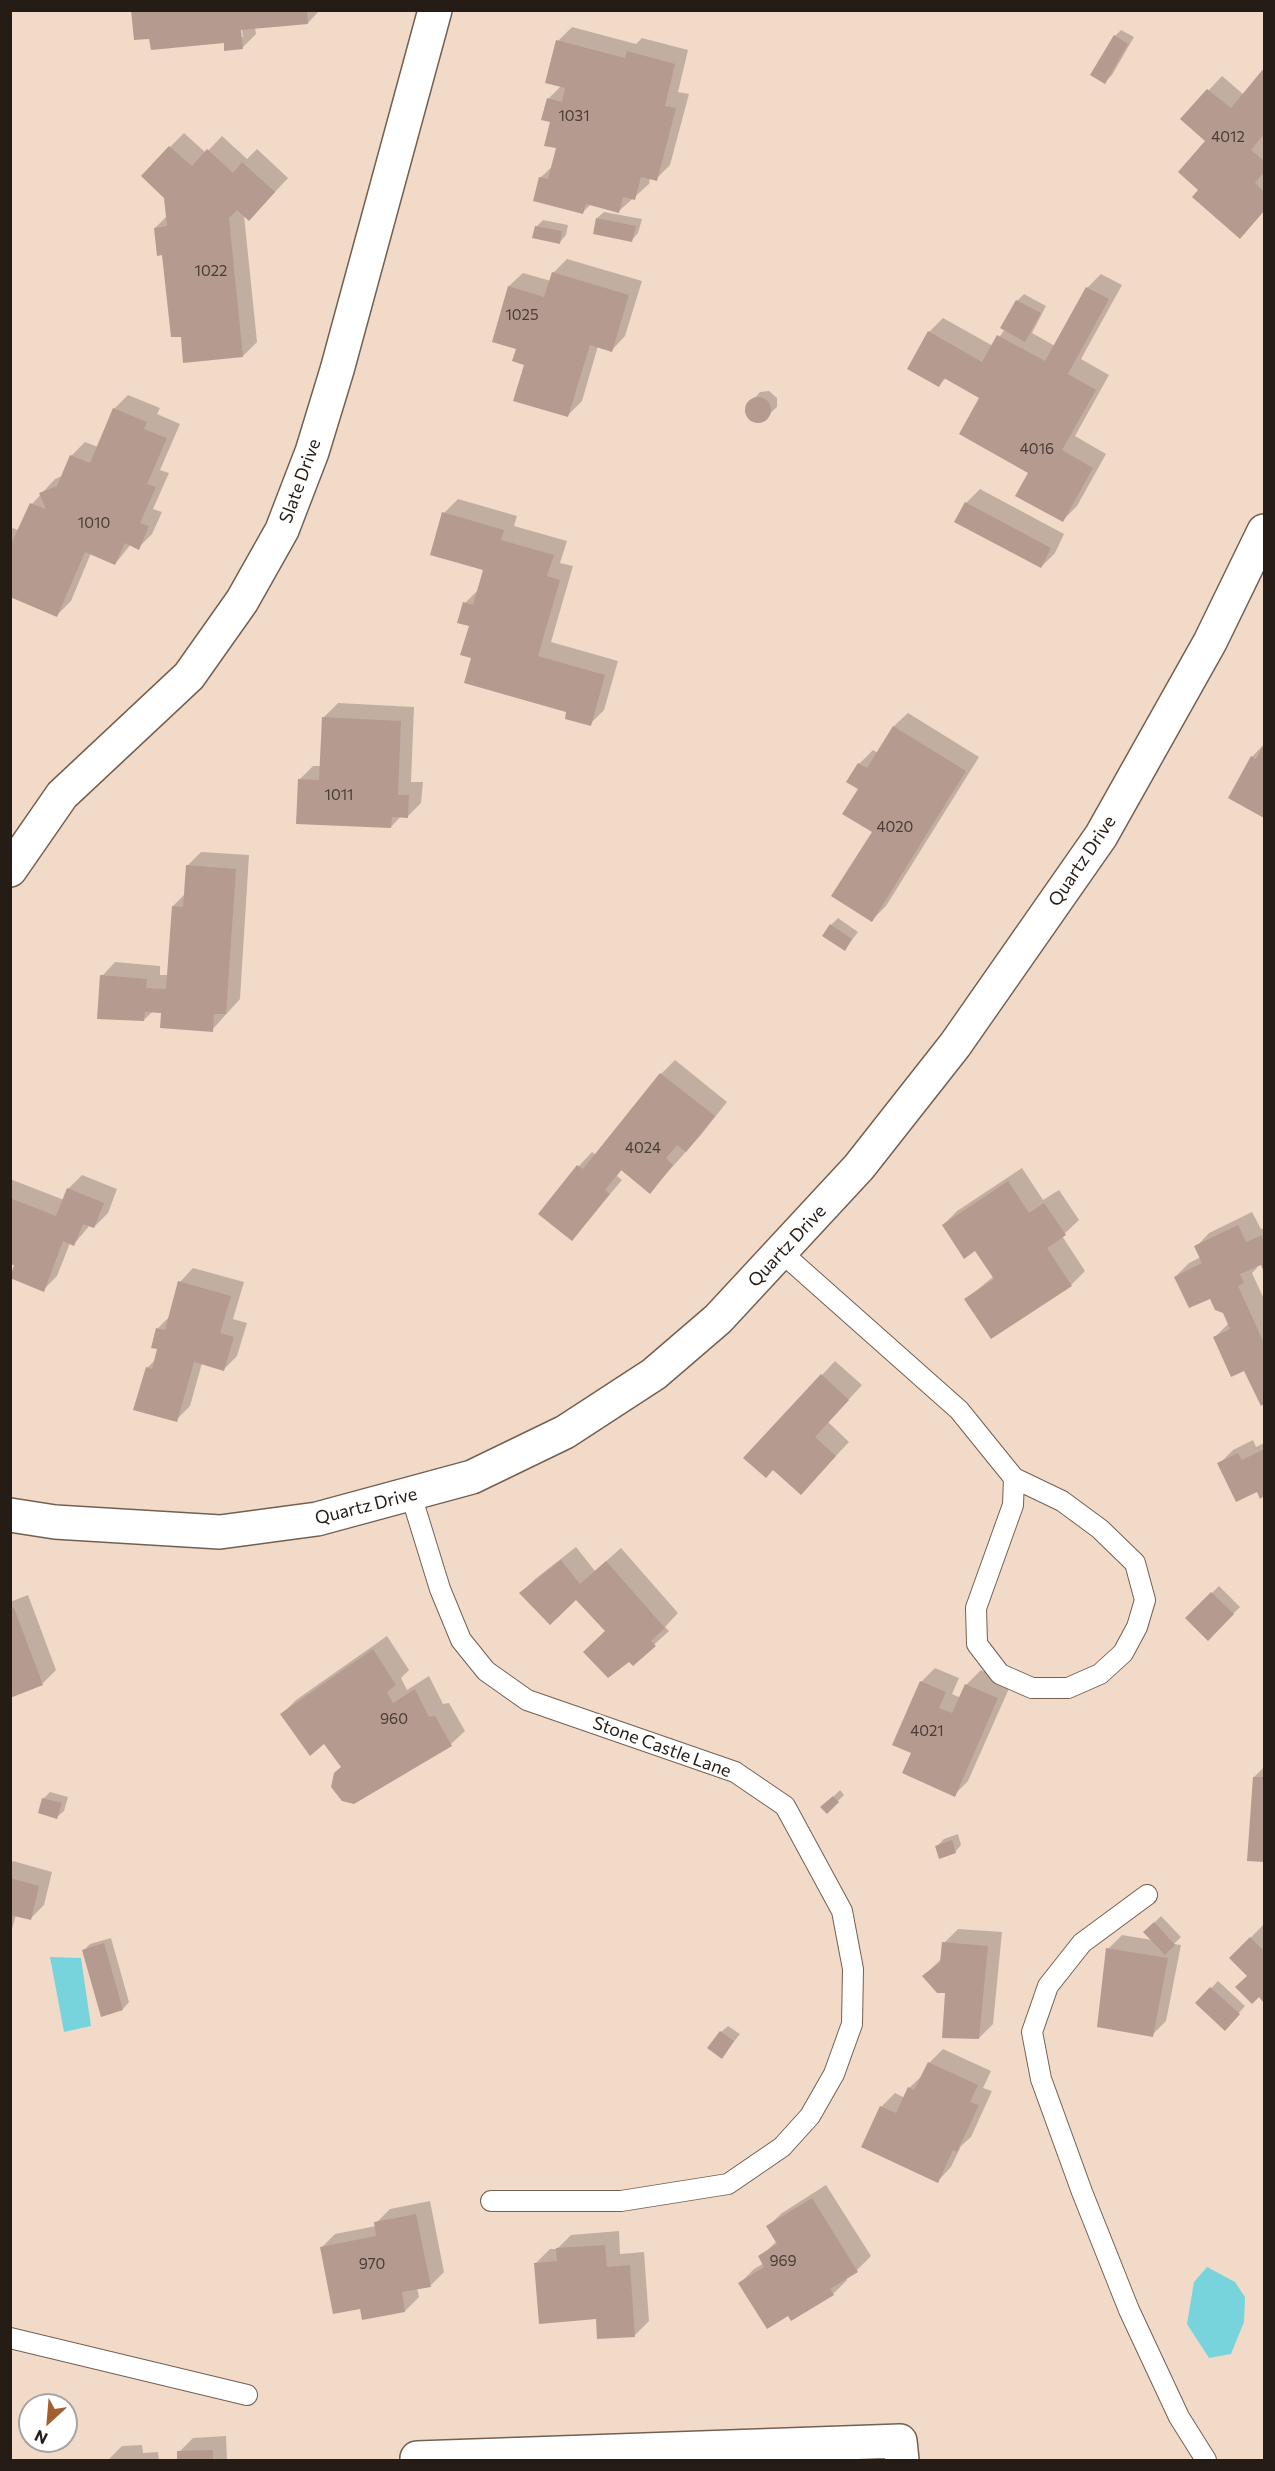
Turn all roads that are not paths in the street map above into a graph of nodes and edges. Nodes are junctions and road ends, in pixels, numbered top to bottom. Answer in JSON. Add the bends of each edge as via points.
{"nodes":[{"id":1,"x":435,"y":10,"type":"edge"},
{"id":2,"x":1264,"y":531,"type":"edge"},
{"id":3,"x":10,"y":870,"type":"edge"},
{"id":4,"x":781,"y":1252,"type":"junction"},
{"id":5,"x":1014,"y":1478,"type":"junction"},
{"id":6,"x":411,"y":1495,"type":"junction"},
{"id":7,"x":10,"y":1515,"type":"edge"},
{"id":8,"x":1148,"y":1895,"type":"dead end"},
{"id":9,"x":490,"y":2201,"type":"dead end"},
{"id":10,"x":10,"y":2338,"type":"edge"},
{"id":11,"x":247,"y":2395,"type":"dead end"},
{"id":12,"x":417,"y":2458,"type":"dead end"},
{"id":13,"x":902,"y":2460,"type":"edge"},
{"id":14,"x":1206,"y":2460,"type":"edge"}],
"edges":[{"from":1,"to":3,"type":"street","name":"Slate Drive","via":[[337,370],[312,452],[282,530],[242,601],[189,676],[63,795]]},
{"from":2,"to":4,"type":"street","name":"Quartz Drive","via":[[1210,642],[1101,836],[955,1045],[859,1167]]},
{"from":4,"to":5,"type":"lane","via":[[959,1410]]},
{"from":4,"to":6,"type":"street","name":"Quartz Drive","via":[[718,1319],[654,1374],[565,1432],[472,1477]]},
{"from":5,"to":5,"type":"lane","via":[[1013,1505],[976,1608],[977,1644],[1000,1674],[1032,1688],[1068,1688],[1100,1674],[1123,1653],[1145,1600],[1134,1563],[1100,1529],[1062,1501]]},
{"from":6,"to":7,"type":"street","name":"Quartz Drive","via":[[317,1519],[220,1532],[55,1522]]},
{"from":6,"to":9,"type":"lane","name":"Stone Castle Lane","via":[[440,1589],[461,1640],[486,1671],[527,1700],[735,1772],[785,1806],[842,1911],[853,1969],[852,2024],[834,2074],[810,2116],[782,2147],[728,2184],[621,2201]]},
{"from":8,"to":14,"type":"lane","via":[[1082,1943],[1048,1986],[1032,2032],[1041,2079],[1116,2278],[1179,2417]]},
{"from":10,"to":11,"type":"lane"},
{"from":12,"to":13,"type":"street","via":[[900,2441]]}]}
